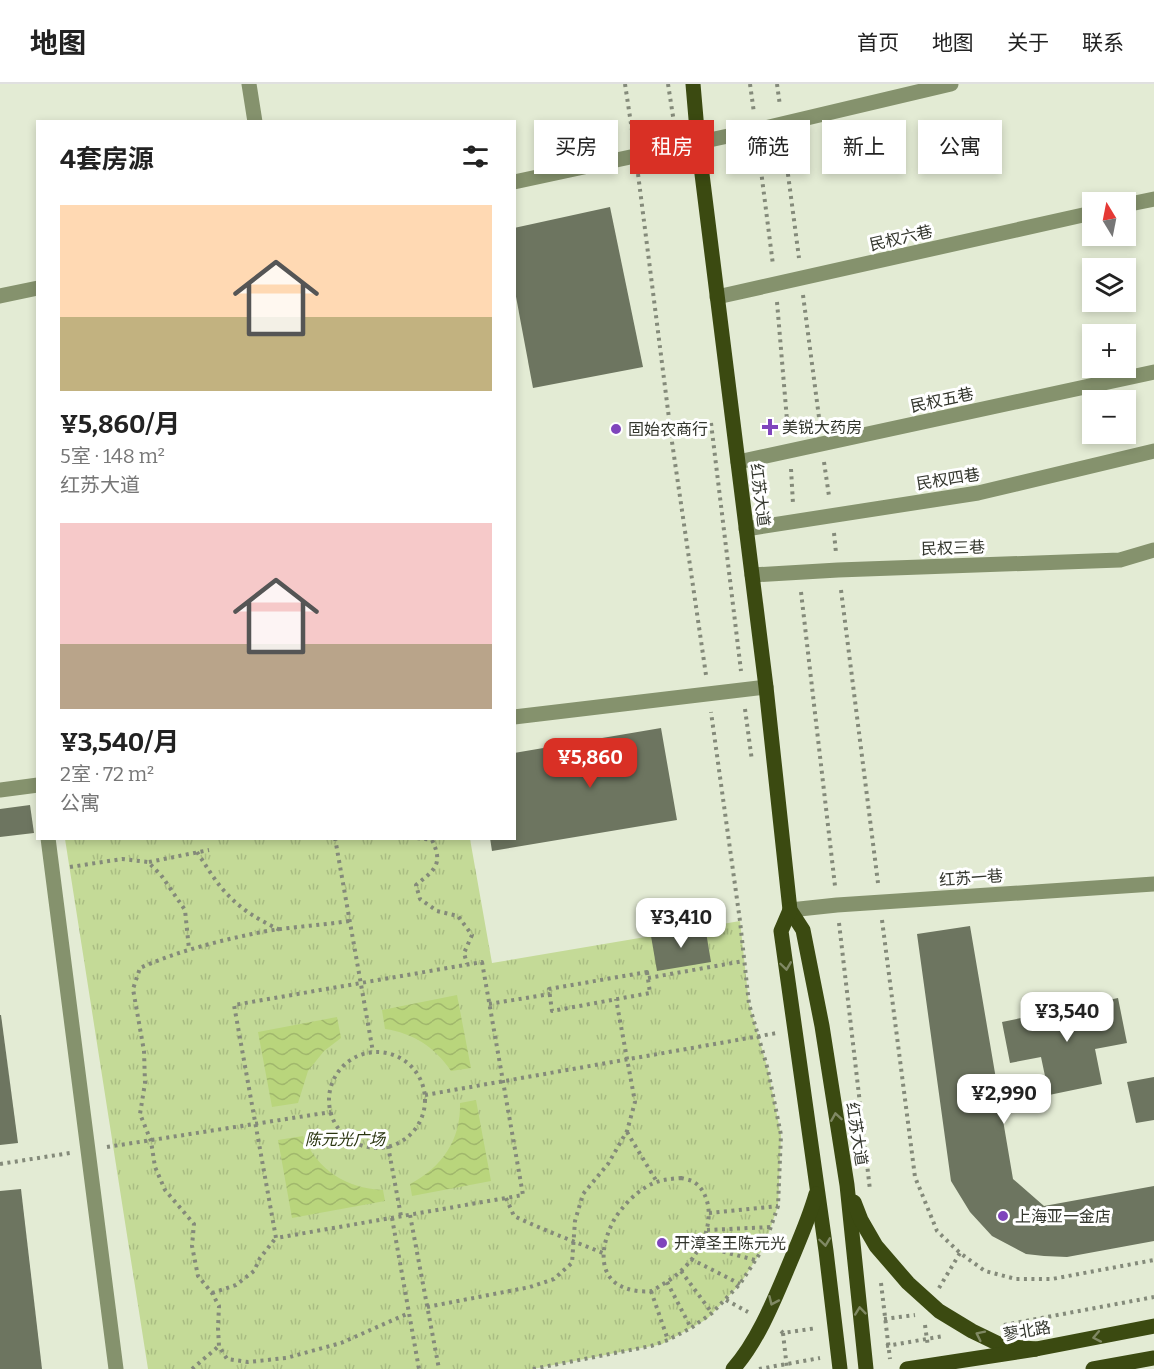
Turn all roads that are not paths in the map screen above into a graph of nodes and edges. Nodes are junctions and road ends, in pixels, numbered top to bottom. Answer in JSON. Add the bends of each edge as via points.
{"nodes":[{"id":1,"x":249,"y":84,"type":"edge"},
{"id":2,"x":693,"y":84,"type":"edge"},
{"id":3,"x":951,"y":84,"type":"edge"},
{"id":4,"x":255,"y":120,"type":"edge"},
{"id":5,"x":696,"y":120,"type":"edge"},
{"id":6,"x":714,"y":139,"type":"edge"},
{"id":7,"x":630,"y":156,"type":"edge"},
{"id":8,"x":702,"y":174,"type":"edge"},
{"id":9,"x":516,"y":182,"type":"edge"},
{"id":10,"x":1154,"y":198,"type":"edge"},
{"id":11,"x":1136,"y":202,"type":"edge"},
{"id":12,"x":1082,"y":215,"type":"edge"},
{"id":13,"x":36,"y":288,"type":"edge"},
{"id":14,"x":0,"y":296,"type":"edge"},
{"id":15,"x":717,"y":297,"type":"junction"},
{"id":16,"x":1154,"y":372,"type":"edge"},
{"id":17,"x":1154,"y":452,"type":"edge"},
{"id":18,"x":738,"y":462,"type":"junction"},
{"id":19,"x":746,"y":529,"type":"junction"},
{"id":20,"x":1154,"y":550,"type":"edge"},
{"id":21,"x":752,"y":575,"type":"junction"},
{"id":22,"x":766,"y":687,"type":"junction"},
{"id":23,"x":516,"y":717,"type":"edge"},
{"id":24,"x":36,"y":784,"type":"edge"},
{"id":25,"x":0,"y":790,"type":"edge"},
{"id":26,"x":48,"y":840,"type":"edge"},
{"id":27,"x":1154,"y":884,"type":"edge"},
{"id":28,"x":790,"y":910,"type":"junction"},
{"id":29,"x":847,"y":1185,"type":"junction"},
{"id":30,"x":818,"y":1188,"type":"junction"},
{"id":31,"x":1154,"y":1326,"type":"edge"},
{"id":32,"x":1036,"y":1349,"type":"junction"},
{"id":33,"x":1154,"y":1358,"type":"edge"},
{"id":34,"x":116,"y":1369,"type":"edge"},
{"id":35,"x":733,"y":1369,"type":"edge"},
{"id":36,"x":840,"y":1369,"type":"edge"},
{"id":37,"x":866,"y":1369,"type":"edge"},
{"id":38,"x":907,"y":1369,"type":"edge"},
{"id":39,"x":1093,"y":1369,"type":"edge"}],
"edges":[{"from":1,"to":4,"type":"street"},
{"from":2,"to":5,"type":"main road","name":"红苏大道"},
{"from":3,"to":6,"type":"street"},
{"from":7,"to":9,"type":"street"},
{"from":8,"to":15,"type":"main road","name":"红苏大道"},
{"from":10,"to":11,"type":"street"},
{"from":12,"to":15,"type":"street","name":"民权六巷"},
{"from":13,"to":14,"type":"street"},
{"from":15,"to":18,"type":"main road","name":"红苏大道"},
{"from":16,"to":18,"type":"street","name":"民权五巷"},
{"from":17,"to":19,"type":"street","name":"民权四巷","via":[[978,493]]},
{"from":18,"to":19,"type":"main road","name":"红苏大道"},
{"from":19,"to":21,"type":"main road","name":"红苏大道"},
{"from":20,"to":21,"type":"street","name":"民权三巷","via":[[1120,560]]},
{"from":21,"to":22,"type":"main road","name":"红苏大道"},
{"from":22,"to":23,"type":"street"},
{"from":22,"to":28,"type":"main road","name":"红苏大道"},
{"from":24,"to":25,"type":"street"},
{"from":26,"to":34,"type":"street"},
{"from":27,"to":28,"type":"street","name":"红苏一巷"},
{"from":29,"to":28,"type":"main road","name":"红苏大道","one_way":true,"via":[[803,930]]},
{"from":28,"to":30,"type":"main road","name":"红苏大道","one_way":true,"via":[[781,931]]},
{"from":32,"to":29,"type":"main road","one_way":true,"via":[[1003,1346],[939,1311],[876,1246]]},
{"from":37,"to":29,"type":"main road","name":"红苏大道","one_way":true},
{"from":30,"to":35,"type":"main road","one_way":true,"via":[[808,1223],[771,1308]]},
{"from":30,"to":36,"type":"main road","name":"红苏大道","one_way":true},
{"from":31,"to":32,"type":"main road","name":"蓼北路","one_way":true},
{"from":32,"to":38,"type":"main road","name":"蓼北路"},
{"from":33,"to":39,"type":"main road"}]}
